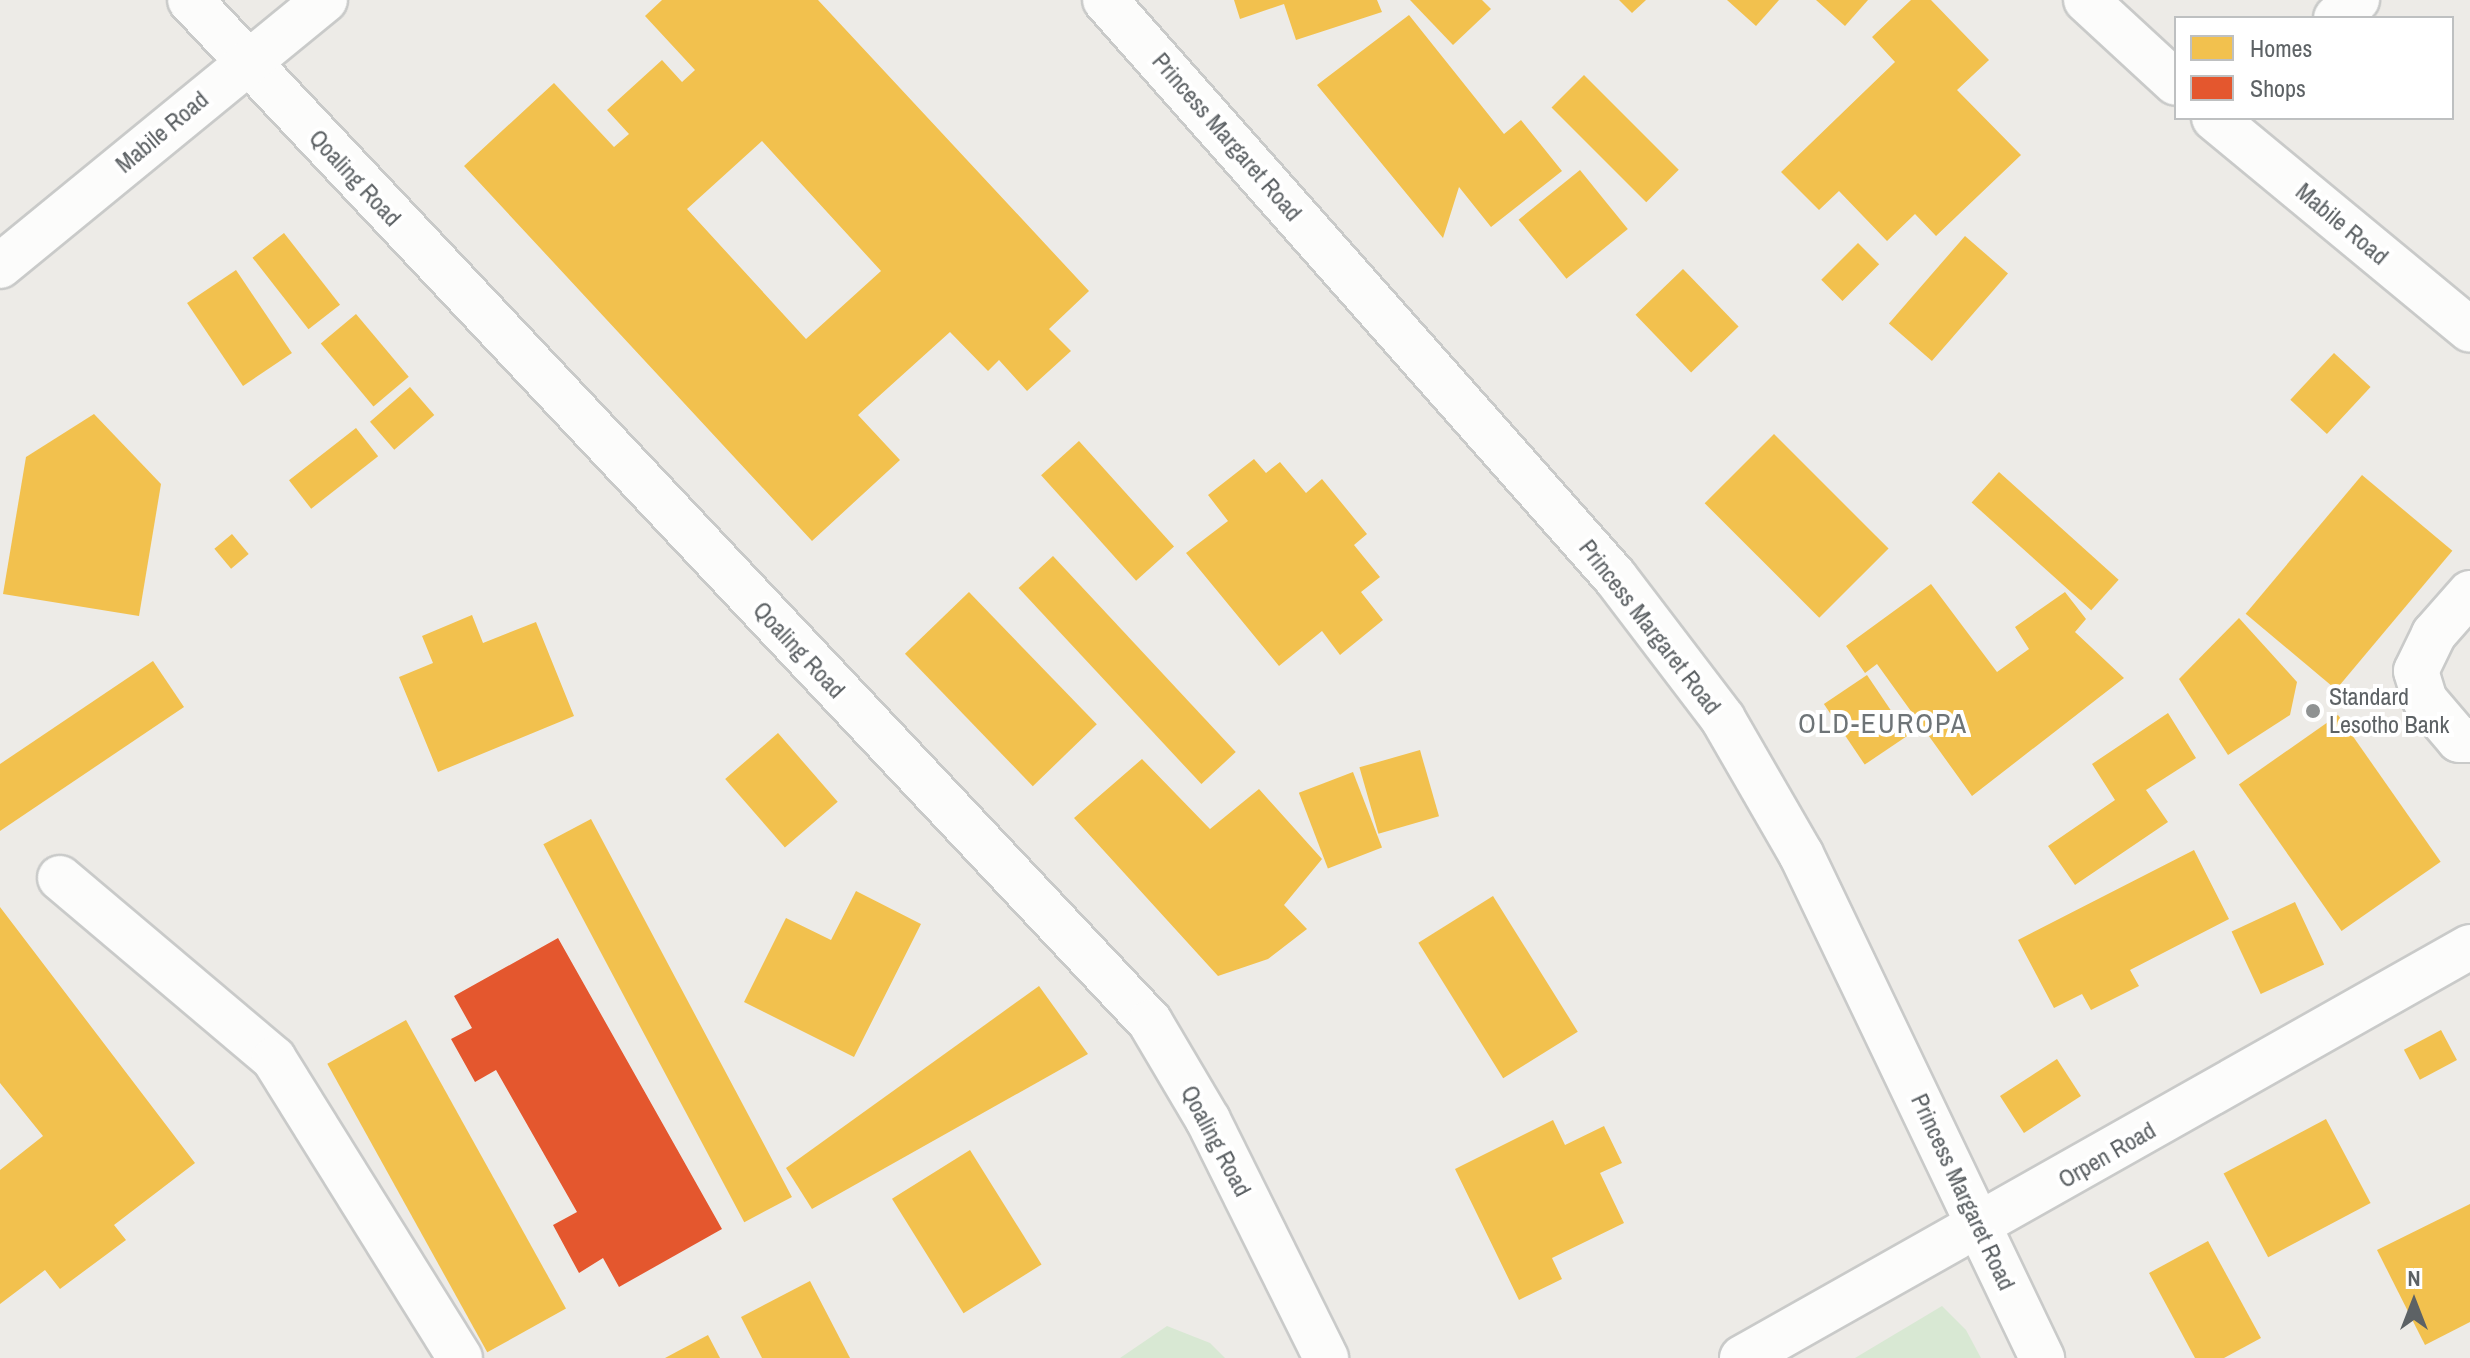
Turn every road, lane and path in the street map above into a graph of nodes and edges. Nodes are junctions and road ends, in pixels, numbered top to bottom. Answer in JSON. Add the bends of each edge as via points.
{"nodes":[{"id":1,"x":190,"y":0,"type":"edge"},
{"id":2,"x":325,"y":0,"type":"edge"},
{"id":3,"x":1105,"y":0,"type":"edge"},
{"id":4,"x":2086,"y":0,"type":"edge"},
{"id":5,"x":2357,"y":0,"type":"edge"},
{"id":6,"x":2338,"y":16,"type":"edge"},
{"id":7,"x":247,"y":62,"type":"junction"},
{"id":8,"x":2174,"y":81,"type":"edge"},
{"id":9,"x":2220,"y":120,"type":"edge"},
{"id":10,"x":0,"y":266,"type":"edge"},
{"id":11,"x":2470,"y":330,"type":"edge"},
{"id":12,"x":2470,"y":593,"type":"edge"},
{"id":13,"x":2470,"y":740,"type":"edge"},
{"id":14,"x":60,"y":878,"type":"dead end"},
{"id":15,"x":2470,"y":947,"type":"edge"},
{"id":16,"x":1981,"y":1227,"type":"junction"},
{"id":17,"x":460,"y":1358,"type":"edge"},
{"id":18,"x":1326,"y":1358,"type":"edge"},
{"id":19,"x":1742,"y":1358,"type":"edge"},
{"id":20,"x":2042,"y":1358,"type":"edge"}],
"edges":[{"from":1,"to":7,"type":"street","name":"Qoaling Road"},
{"from":2,"to":7,"type":"street","name":"Mabile Road"},
{"from":3,"to":16,"type":"street","name":"Princess Margaret Road","via":[[1615,577],[1723,719],[1801,854]]},
{"from":4,"to":8,"type":"street"},
{"from":5,"to":6,"type":"street"},
{"from":7,"to":10,"type":"street","name":"Mabile Road"},
{"from":7,"to":18,"type":"street","name":"Qoaling Road","via":[[1150,1022],[1208,1120]]},
{"from":9,"to":11,"type":"street","name":"Mabile Road"},
{"from":12,"to":13,"type":"street","via":[[2434,634],[2416,671],[2425,700],[2459,740]]},
{"from":14,"to":17,"type":"street","via":[[274,1059]]},
{"from":15,"to":16,"type":"street","name":"Orpen Road"},
{"from":16,"to":19,"type":"street","name":"Orpen Road"},
{"from":16,"to":20,"type":"street","name":"Princess Margaret Road"}]}
